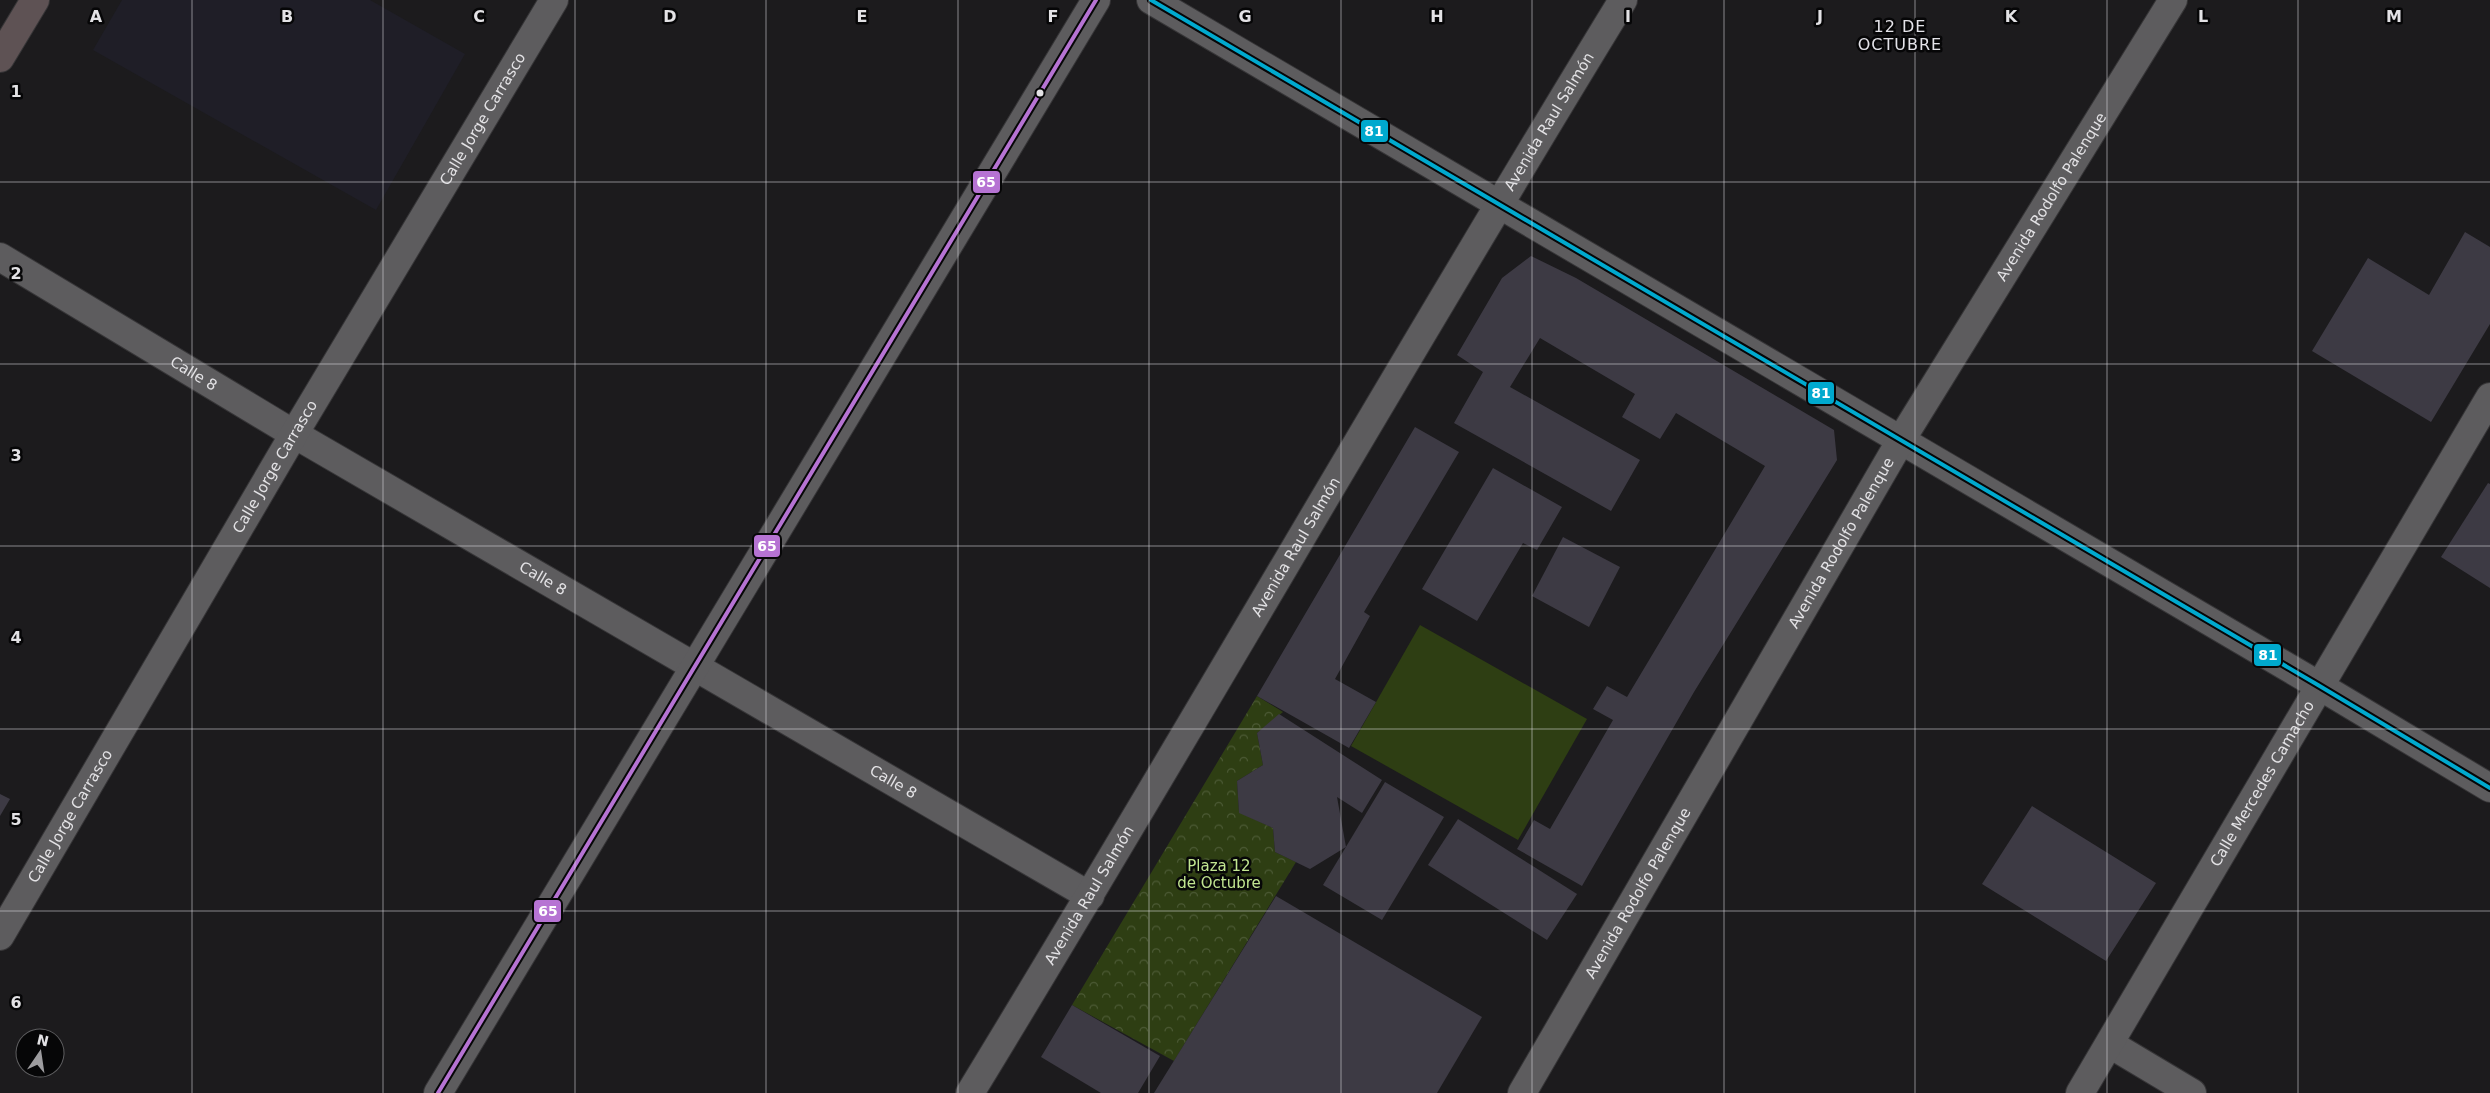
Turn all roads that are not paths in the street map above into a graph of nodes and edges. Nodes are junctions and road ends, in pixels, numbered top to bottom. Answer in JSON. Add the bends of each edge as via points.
{"nodes":[{"id":1,"x":34,"y":0,"type":"edge"},
{"id":2,"x":554,"y":0,"type":"edge"},
{"id":3,"x":1096,"y":0,"type":"edge"},
{"id":4,"x":1151,"y":0,"type":"edge"},
{"id":5,"x":1623,"y":0,"type":"edge"},
{"id":6,"x":2173,"y":0,"type":"edge"},
{"id":7,"x":0,"y":58,"type":"edge"},
{"id":8,"x":1498,"y":203,"type":"junction"},
{"id":9,"x":0,"y":257,"type":"edge"},
{"id":10,"x":2490,"y":397,"type":"edge"},
{"id":11,"x":294,"y":434,"type":"junction"},
{"id":12,"x":1901,"y":440,"type":"junction"},
{"id":13,"x":696,"y":666,"type":"junction"},
{"id":14,"x":2318,"y":685,"type":"junction"},
{"id":15,"x":2490,"y":788,"type":"edge"},
{"id":16,"x":1090,"y":896,"type":"junction"},
{"id":17,"x":0,"y":936,"type":"edge"},
{"id":18,"x":2110,"y":1044,"type":"junction"},
{"id":19,"x":438,"y":1093,"type":"edge"},
{"id":20,"x":970,"y":1093,"type":"edge"},
{"id":21,"x":1522,"y":1093,"type":"edge"},
{"id":22,"x":2080,"y":1093,"type":"edge"},
{"id":23,"x":2192,"y":1093,"type":"edge"}],
"edges":[{"from":1,"to":7,"type":"highway"},
{"from":2,"to":11,"type":"street","name":"Calle Jorge Carrasco"},
{"from":3,"to":13,"type":"street"},
{"from":4,"to":8,"type":"street"},
{"from":5,"to":8,"type":"street","name":"Avenida Raul Salmón"},
{"from":6,"to":12,"type":"street","name":"Avenida Rodolfo Palenque"},
{"from":8,"to":12,"type":"street"},
{"from":8,"to":16,"type":"street","name":"Avenida Raul Salmón"},
{"from":9,"to":11,"type":"street","name":"Calle 8"},
{"from":10,"to":14,"type":"street","name":"Calle Mercedes Camacho"},
{"from":11,"to":13,"type":"street","name":"Calle 8"},
{"from":11,"to":17,"type":"street","name":"Calle Jorge Carrasco"},
{"from":12,"to":14,"type":"street"},
{"from":12,"to":21,"type":"street","name":"Avenida Rodolfo Palenque"},
{"from":13,"to":16,"type":"street","name":"Calle 8"},
{"from":13,"to":19,"type":"street"},
{"from":14,"to":15,"type":"street"},
{"from":14,"to":18,"type":"street","name":"Calle Mercedes Camacho"},
{"from":16,"to":20,"type":"street","name":"Avenida Raul Salmón"},
{"from":18,"to":22,"type":"street","name":"Calle Mercedes Camacho"},
{"from":18,"to":23,"type":"street"}]}
